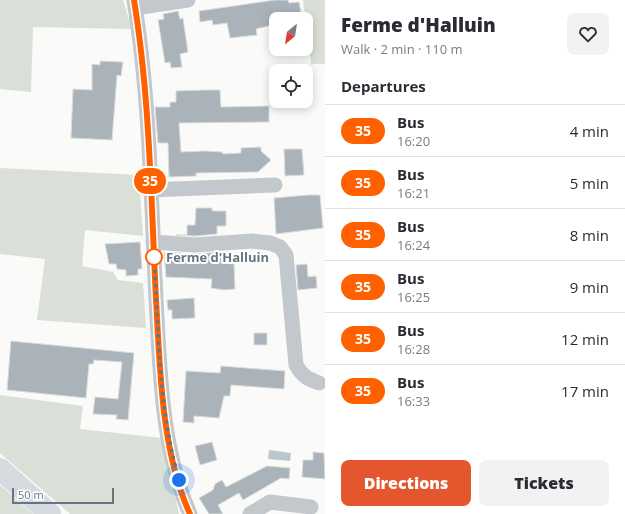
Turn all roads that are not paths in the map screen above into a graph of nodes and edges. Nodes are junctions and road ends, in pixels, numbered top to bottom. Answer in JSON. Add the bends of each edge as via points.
{"nodes":[{"id":1,"x":188,"y":0,"type":"edge"},
{"id":2,"x":135,"y":4,"type":"edge"},
{"id":3,"x":275,"y":185,"type":"dead end"},
{"id":4,"x":150,"y":190,"type":"junction"},
{"id":5,"x":153,"y":242,"type":"junction"},
{"id":6,"x":319,"y":383,"type":"dead end"},
{"id":7,"x":0,"y":469,"type":"edge"},
{"id":8,"x":311,"y":506,"type":"dead end"},
{"id":9,"x":50,"y":514,"type":"edge"},
{"id":10,"x":190,"y":514,"type":"edge"},
{"id":11,"x":250,"y":514,"type":"edge"}],
"edges":[{"from":1,"to":2,"type":"street"},
{"from":2,"to":4,"type":"street","via":[[142,57]]},
{"from":3,"to":4,"type":"street"},
{"from":4,"to":5,"type":"street"},
{"from":5,"to":6,"type":"street","via":[[195,245],[252,242],[270,243],[280,247],[286,255],[296,365],[300,373]]},
{"from":5,"to":10,"type":"street","via":[[164,412],[176,471]]},
{"from":7,"to":9,"type":"highway"},
{"from":8,"to":11,"type":"street","via":[[270,502]]}]}
